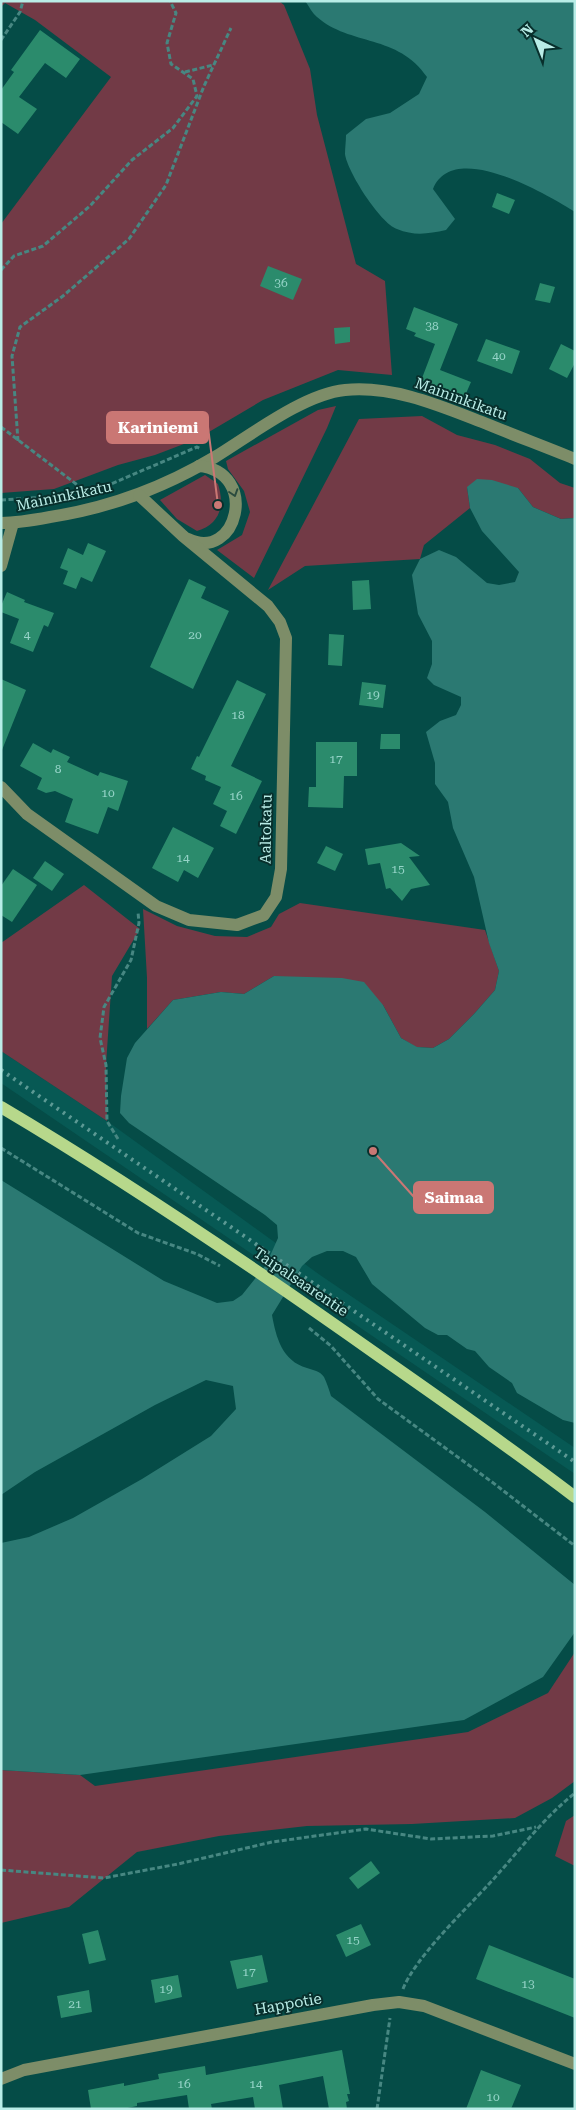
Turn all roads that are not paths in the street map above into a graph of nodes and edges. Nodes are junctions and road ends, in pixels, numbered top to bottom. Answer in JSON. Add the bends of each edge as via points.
{"nodes":[{"id":1,"x":575,"y":459,"type":"edge"},
{"id":2,"x":198,"y":466,"type":"junction"},
{"id":3,"x":138,"y":495,"type":"junction"},
{"id":4,"x":7,"y":523,"type":"edge"},
{"id":5,"x":183,"y":536,"type":"junction"},
{"id":6,"x":1,"y":566,"type":"edge"},
{"id":7,"x":1,"y":787,"type":"edge"},
{"id":8,"x":1,"y":1107,"type":"edge"},
{"id":9,"x":575,"y":1497,"type":"edge"},
{"id":10,"x":575,"y":2064,"type":"edge"},
{"id":11,"x":1,"y":2079,"type":"edge"}],
"edges":[{"from":1,"to":2,"type":"street","name":"Maininkikatu","via":[[439,405],[396,394],[344,390],[317,397],[288,412]]},
{"from":2,"to":3,"type":"street","name":"Maininkikatu"},
{"from":2,"to":5,"type":"street","one_way":true,"via":[[216,469],[226,478],[236,498],[236,511],[224,535],[213,542],[201,543]]},
{"from":3,"to":4,"type":"street","name":"Maininkikatu","via":[[105,506]]},
{"from":3,"to":5,"type":"street","name":"Aaltokatu"},
{"from":4,"to":6,"type":"street"},
{"from":5,"to":7,"type":"street","name":"Aaltokatu","via":[[268,606],[280,622],[286,638],[282,869],[276,897],[264,915],[238,925],[189,920],[156,906],[27,814]]},
{"from":8,"to":9,"type":"main road","name":"Taipalsaarentie","via":[[135,1189],[310,1307]]},
{"from":10,"to":11,"type":"street","name":"Happotie","via":[[424,2006],[399,2002],[40,2066]]}]}
